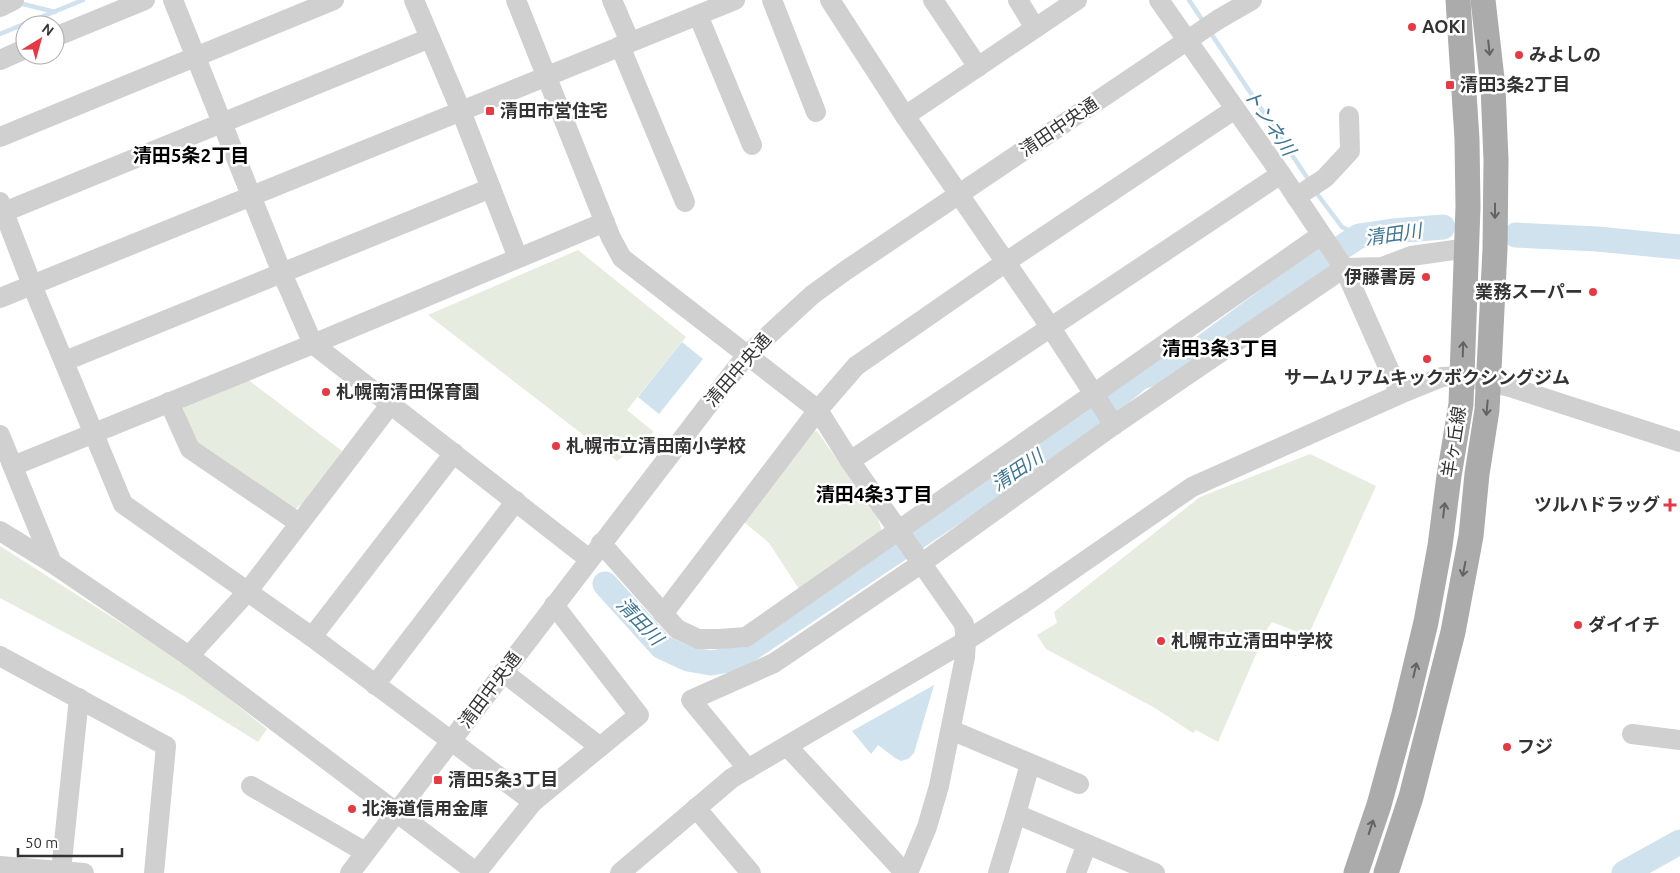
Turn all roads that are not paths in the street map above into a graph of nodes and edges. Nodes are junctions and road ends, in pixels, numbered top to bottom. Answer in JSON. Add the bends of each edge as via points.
{"nodes":[{"id":1,"x":145,"y":0,"type":"edge"},
{"id":2,"x":173,"y":0,"type":"edge"},
{"id":3,"x":334,"y":0,"type":"edge"},
{"id":4,"x":414,"y":0,"type":"edge"},
{"id":5,"x":516,"y":0,"type":"edge"},
{"id":6,"x":612,"y":0,"type":"edge"},
{"id":7,"x":735,"y":0,"type":"edge"},
{"id":8,"x":772,"y":0,"type":"edge"},
{"id":9,"x":830,"y":0,"type":"edge"},
{"id":10,"x":933,"y":0,"type":"edge"},
{"id":11,"x":1018,"y":0,"type":"edge"},
{"id":12,"x":1077,"y":0,"type":"edge"},
{"id":13,"x":1159,"y":0,"type":"edge"},
{"id":14,"x":1252,"y":0,"type":"edge"},
{"id":15,"x":1458,"y":0,"type":"edge"},
{"id":16,"x":1483,"y":0,"type":"edge"},
{"id":17,"x":1226,"y":10,"type":"edge"},
{"id":18,"x":698,"y":16,"type":"junction"},
{"id":19,"x":1035,"y":28,"type":"junction"},
{"id":20,"x":65,"y":33,"type":"edge"},
{"id":21,"x":1192,"y":37,"type":"junction"},
{"id":22,"x":430,"y":38,"type":"junction"},
{"id":23,"x":625,"y":44,"type":"junction"},
{"id":24,"x":15,"y":54,"type":"edge"},
{"id":25,"x":196,"y":56,"type":"junction"},
{"id":26,"x":0,"y":60,"type":"edge"},
{"id":27,"x":978,"y":66,"type":"junction"},
{"id":28,"x":546,"y":77,"type":"junction"},
{"id":29,"x":1235,"y":109,"type":"junction"},
{"id":30,"x":461,"y":111,"type":"junction"},
{"id":31,"x":816,"y":112,"type":"dead end"},
{"id":32,"x":905,"y":116,"type":"junction"},
{"id":33,"x":1350,"y":116,"type":"dead end"},
{"id":34,"x":222,"y":122,"type":"junction"},
{"id":35,"x":0,"y":137,"type":"edge"},
{"id":36,"x":752,"y":145,"type":"dead end"},
{"id":37,"x":1281,"y":174,"type":"junction"},
{"id":38,"x":491,"y":188,"type":"junction"},
{"id":39,"x":1310,"y":188,"type":"junction"},
{"id":40,"x":960,"y":194,"type":"junction"},
{"id":41,"x":252,"y":197,"type":"junction"},
{"id":42,"x":685,"y":202,"type":"dead end"},
{"id":43,"x":2,"y":207,"type":"edge"},
{"id":44,"x":605,"y":222,"type":"junction"},
{"id":45,"x":1468,"y":248,"type":"junction"},
{"id":46,"x":1333,"y":252,"type":"junction"},
{"id":47,"x":518,"y":258,"type":"junction"},
{"id":48,"x":1006,"y":262,"type":"junction"},
{"id":49,"x":282,"y":274,"type":"junction"},
{"id":50,"x":32,"y":285,"type":"junction"},
{"id":51,"x":0,"y":298,"type":"edge"},
{"id":52,"x":1052,"y":328,"type":"junction"},
{"id":53,"x":313,"y":344,"type":"junction"},
{"id":54,"x":747,"y":355,"type":"junction"},
{"id":55,"x":65,"y":361,"type":"junction"},
{"id":56,"x":1462,"y":376,"type":"junction"},
{"id":57,"x":1488,"y":381,"type":"junction"},
{"id":58,"x":1400,"y":394,"type":"junction"},
{"id":59,"x":1096,"y":397,"type":"junction"},
{"id":60,"x":169,"y":402,"type":"junction"},
{"id":61,"x":390,"y":405,"type":"junction"},
{"id":62,"x":818,"y":410,"type":"junction"},
{"id":63,"x":1112,"y":422,"type":"junction"},
{"id":64,"x":93,"y":432,"type":"junction"},
{"id":65,"x":0,"y":435,"type":"edge"},
{"id":66,"x":1680,"y":442,"type":"edge"},
{"id":67,"x":454,"y":453,"type":"junction"},
{"id":68,"x":850,"y":461,"type":"junction"},
{"id":69,"x":13,"y":466,"type":"junction"},
{"id":70,"x":516,"y":501,"type":"junction"},
{"id":71,"x":300,"y":523,"type":"junction"},
{"id":72,"x":0,"y":531,"type":"edge"},
{"id":73,"x":901,"y":533,"type":"junction"},
{"id":74,"x":595,"y":551,"type":"junction"},
{"id":75,"x":919,"y":559,"type":"junction"},
{"id":76,"x":52,"y":563,"type":"junction"},
{"id":77,"x":248,"y":591,"type":"junction"},
{"id":78,"x":554,"y":605,"type":"junction"},
{"id":79,"x":663,"y":614,"type":"junction"},
{"id":80,"x":312,"y":637,"type":"junction"},
{"id":81,"x":966,"y":641,"type":"junction"},
{"id":82,"x":0,"y":656,"type":"edge"},
{"id":83,"x":189,"y":656,"type":"junction"},
{"id":84,"x":503,"y":672,"type":"junction"},
{"id":85,"x":375,"y":685,"type":"junction"},
{"id":86,"x":79,"y":698,"type":"junction"},
{"id":87,"x":951,"y":730,"type":"junction"},
{"id":88,"x":1632,"y":734,"type":"dead end"},
{"id":89,"x":1680,"y":740,"type":"edge"},
{"id":90,"x":450,"y":741,"type":"junction"},
{"id":91,"x":787,"y":746,"type":"junction"},
{"id":92,"x":600,"y":747,"type":"junction"},
{"id":93,"x":1030,"y":764,"type":"junction"},
{"id":94,"x":748,"y":769,"type":"junction"},
{"id":95,"x":1079,"y":784,"type":"dead end"},
{"id":96,"x":251,"y":786,"type":"dead end"},
{"id":97,"x":533,"y":802,"type":"junction"},
{"id":98,"x":696,"y":808,"type":"junction"},
{"id":99,"x":395,"y":812,"type":"junction"},
{"id":100,"x":1016,"y":814,"type":"junction"},
{"id":101,"x":1087,"y":844,"type":"junction"},
{"id":102,"x":365,"y":852,"type":"junction"},
{"id":103,"x":0,"y":866,"type":"edge"},
{"id":104,"x":628,"y":870,"type":"edge"},
{"id":105,"x":72,"y":872,"type":"edge"},
{"id":106,"x":154,"y":873,"type":"edge"},
{"id":107,"x":350,"y":873,"type":"edge"},
{"id":108,"x":477,"y":873,"type":"edge"},
{"id":109,"x":751,"y":873,"type":"edge"},
{"id":110,"x":906,"y":873,"type":"edge"},
{"id":111,"x":998,"y":873,"type":"edge"},
{"id":112,"x":1076,"y":873,"type":"edge"},
{"id":113,"x":1155,"y":873,"type":"edge"},
{"id":114,"x":1356,"y":873,"type":"edge"},
{"id":115,"x":1386,"y":873,"type":"edge"}],
"edges":[{"from":1,"to":20,"type":"street"},
{"from":2,"to":25,"type":"street"},
{"from":3,"to":25,"type":"street"},
{"from":4,"to":22,"type":"street"},
{"from":5,"to":28,"type":"street"},
{"from":6,"to":23,"type":"street"},
{"from":7,"to":18,"type":"street"},
{"from":8,"to":31,"type":"street"},
{"from":9,"to":32,"type":"street"},
{"from":10,"to":27,"type":"street"},
{"from":11,"to":19,"type":"street"},
{"from":12,"to":19,"type":"street"},
{"from":13,"to":21,"type":"street"},
{"from":14,"to":17,"type":"street","name":"清田中央通"},
{"from":15,"to":45,"type":"main road","name":"羊ヶ丘線","via":[[1468,139]]},
{"from":16,"to":57,"type":"main road","name":"羊ヶ丘線","one_way":true,"via":[[1493,87],[1496,160]]},
{"from":17,"to":21,"type":"street","name":"清田中央通"},
{"from":18,"to":23,"type":"street"},
{"from":18,"to":36,"type":"street"},
{"from":19,"to":27,"type":"street"},
{"from":21,"to":29,"type":"street"},
{"from":21,"to":40,"type":"street","name":"清田中央通"},
{"from":22,"to":30,"type":"street"},
{"from":22,"to":34,"type":"street"},
{"from":23,"to":28,"type":"street"},
{"from":23,"to":42,"type":"street"},
{"from":24,"to":26,"type":"street"},
{"from":25,"to":34,"type":"street"},
{"from":25,"to":35,"type":"street"},
{"from":27,"to":32,"type":"street"},
{"from":28,"to":30,"type":"street"},
{"from":28,"to":44,"type":"street"},
{"from":29,"to":37,"type":"street"},
{"from":29,"to":48,"type":"street"},
{"from":30,"to":38,"type":"street"},
{"from":30,"to":41,"type":"street"},
{"from":32,"to":40,"type":"street"},
{"from":33,"to":39,"type":"street","via":[[1350,151]]},
{"from":34,"to":41,"type":"street"},
{"from":34,"to":43,"type":"street"},
{"from":37,"to":39,"type":"street"},
{"from":37,"to":52,"type":"street"},
{"from":38,"to":47,"type":"street"},
{"from":38,"to":49,"type":"street"},
{"from":39,"to":46,"type":"street"},
{"from":40,"to":48,"type":"street"},
{"from":40,"to":54,"type":"street","name":"清田中央通","via":[[812,295]]},
{"from":41,"to":49,"type":"street"},
{"from":41,"to":50,"type":"street"},
{"from":43,"to":50,"type":"street"},
{"from":44,"to":47,"type":"street"},
{"from":44,"to":54,"type":"street","via":[[622,258]]},
{"from":45,"to":46,"type":"street","via":[[1411,256],[1382,268]]},
{"from":56,"to":45,"type":"main road","name":"羊ヶ丘線","one_way":true},
{"from":46,"to":58,"type":"street"},
{"from":46,"to":59,"type":"street"},
{"from":46,"to":63,"type":"street"},
{"from":47,"to":53,"type":"street"},
{"from":48,"to":52,"type":"street"},
{"from":48,"to":62,"type":"street","via":[[856,366]]},
{"from":49,"to":53,"type":"street"},
{"from":49,"to":55,"type":"street"},
{"from":50,"to":51,"type":"street"},
{"from":50,"to":55,"type":"street"},
{"from":52,"to":59,"type":"street"},
{"from":52,"to":68,"type":"street"},
{"from":53,"to":60,"type":"street"},
{"from":53,"to":61,"type":"street"},
{"from":54,"to":62,"type":"street"},
{"from":54,"to":74,"type":"street","name":"清田中央通"},
{"from":55,"to":64,"type":"street"},
{"from":56,"to":57,"type":"street"},
{"from":56,"to":58,"type":"street","via":[[1442,377]]},
{"from":114,"to":56,"type":"main road","name":"羊ヶ丘線","one_way":true,"via":[[1404,714],[1426,622],[1461,404]]},
{"from":57,"to":66,"type":"street"},
{"from":57,"to":115,"type":"main road","name":"羊ヶ丘線","one_way":true,"via":[[1471,536],[1452,632],[1411,797]]},
{"from":58,"to":81,"type":"street","via":[[1192,487]]},
{"from":59,"to":63,"type":"street"},
{"from":59,"to":73,"type":"street"},
{"from":60,"to":64,"type":"street"},
{"from":60,"to":71,"type":"street","via":[[190,449]]},
{"from":61,"to":67,"type":"street"},
{"from":61,"to":71,"type":"street"},
{"from":62,"to":68,"type":"street"},
{"from":62,"to":79,"type":"street"},
{"from":63,"to":75,"type":"street"},
{"from":64,"to":69,"type":"street"},
{"from":64,"to":77,"type":"street","via":[[123,504]]},
{"from":65,"to":69,"type":"street"},
{"from":67,"to":70,"type":"street"},
{"from":67,"to":80,"type":"street"},
{"from":68,"to":73,"type":"street"},
{"from":69,"to":76,"type":"street"},
{"from":70,"to":74,"type":"street"},
{"from":70,"to":85,"type":"street"},
{"from":71,"to":77,"type":"street"},
{"from":72,"to":76,"type":"street"},
{"from":73,"to":75,"type":"street"},
{"from":73,"to":79,"type":"street","via":[[746,637],[698,639],[677,629]]},
{"from":74,"to":78,"type":"street","name":"清田中央通"},
{"from":74,"to":79,"type":"street"},
{"from":75,"to":81,"type":"street","via":[[964,624]]},
{"from":75,"to":94,"type":"street","via":[[774,663],[691,700]]},
{"from":76,"to":83,"type":"street"},
{"from":77,"to":80,"type":"street"},
{"from":77,"to":83,"type":"street"},
{"from":78,"to":84,"type":"street","name":"清田中央通"},
{"from":78,"to":92,"type":"street","via":[[639,715]]},
{"from":80,"to":85,"type":"street"},
{"from":81,"to":87,"type":"street"},
{"from":81,"to":91,"type":"street"},
{"from":82,"to":86,"type":"street"},
{"from":83,"to":99,"type":"street"},
{"from":84,"to":90,"type":"street","name":"清田中央通"},
{"from":84,"to":92,"type":"street"},
{"from":85,"to":90,"type":"street"},
{"from":86,"to":105,"type":"street"},
{"from":86,"to":106,"type":"street","via":[[166,746]]},
{"from":87,"to":93,"type":"street"},
{"from":87,"to":110,"type":"street","via":[[928,827]]},
{"from":88,"to":89,"type":"street"},
{"from":90,"to":97,"type":"street"},
{"from":90,"to":99,"type":"street","name":"清田中央通"},
{"from":91,"to":94,"type":"street"},
{"from":91,"to":110,"type":"street"},
{"from":92,"to":97,"type":"street"},
{"from":93,"to":95,"type":"street"},
{"from":93,"to":100,"type":"street"},
{"from":94,"to":98,"type":"street"},
{"from":96,"to":102,"type":"street"},
{"from":97,"to":108,"type":"street"},
{"from":98,"to":104,"type":"street"},
{"from":98,"to":109,"type":"street"},
{"from":99,"to":102,"type":"street","name":"清田中央通"},
{"from":99,"to":108,"type":"street"},
{"from":100,"to":101,"type":"street"},
{"from":100,"to":111,"type":"street"},
{"from":101,"to":112,"type":"street"},
{"from":101,"to":113,"type":"street"},
{"from":102,"to":107,"type":"street","name":"清田中央通"},
{"from":103,"to":105,"type":"street"}]}
